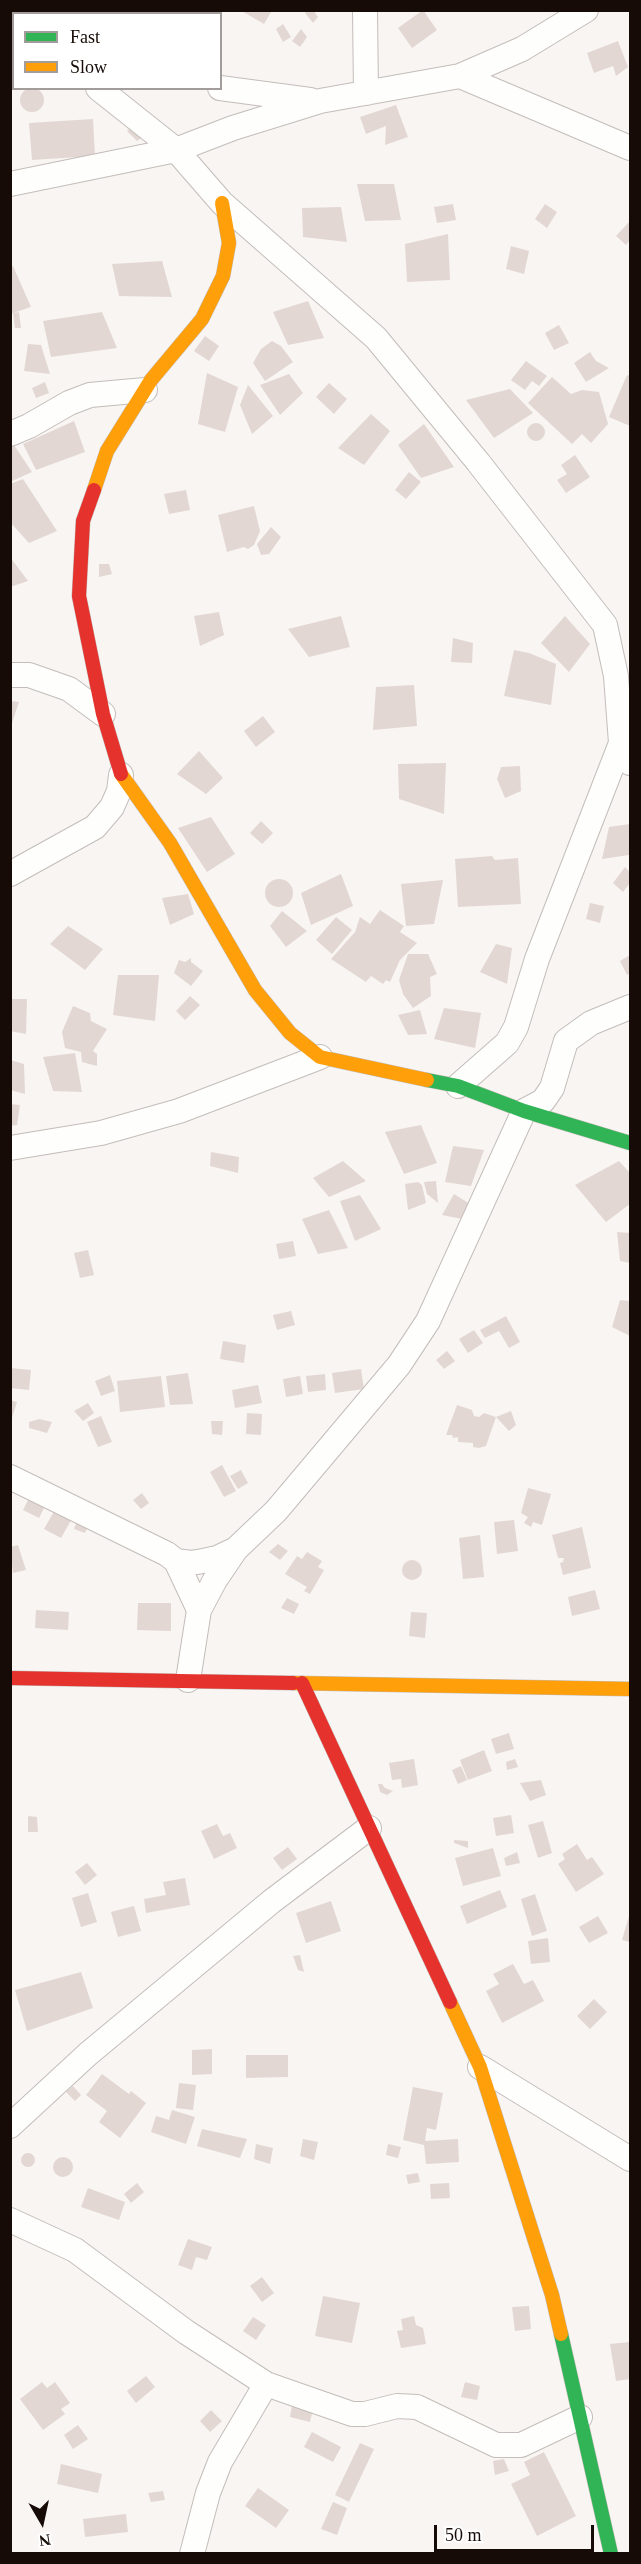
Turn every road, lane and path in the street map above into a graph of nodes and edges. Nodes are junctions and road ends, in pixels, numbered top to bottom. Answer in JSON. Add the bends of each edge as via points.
{"nodes":[{"id":1,"x":365,"y":10,"type":"edge"},
{"id":2,"x":586,"y":10,"type":"edge"},
{"id":3,"x":460,"y":76,"type":"junction"},
{"id":4,"x":222,"y":88,"type":"edge"},
{"id":5,"x":101,"y":90,"type":"edge"},
{"id":6,"x":366,"y":93,"type":"junction"},
{"id":7,"x":320,"y":101,"type":"junction"},
{"id":8,"x":630,"y":148,"type":"edge"},
{"id":9,"x":176,"y":150,"type":"junction"},
{"id":10,"x":10,"y":184,"type":"edge"},
{"id":11,"x":222,"y":203,"type":"junction"},
{"id":12,"x":145,"y":390,"type":"junction"},
{"id":13,"x":10,"y":434,"type":"edge"},
{"id":14,"x":10,"y":675,"type":"edge"},
{"id":15,"x":103,"y":714,"type":"junction"},
{"id":16,"x":626,"y":753,"type":"edge"},
{"id":17,"x":121,"y":775,"type":"junction"},
{"id":18,"x":10,"y":874,"type":"edge"},
{"id":19,"x":630,"y":1007,"type":"edge"},
{"id":20,"x":320,"y":1057,"type":"junction"},
{"id":21,"x":458,"y":1086,"type":"junction"},
{"id":22,"x":524,"y":1111,"type":"junction"},
{"id":23,"x":630,"y":1143,"type":"edge"},
{"id":24,"x":10,"y":1148,"type":"edge"},
{"id":25,"x":10,"y":1477,"type":"edge"},
{"id":26,"x":236,"y":1549,"type":"junction"},
{"id":27,"x":176,"y":1561,"type":"junction"},
{"id":28,"x":199,"y":1610,"type":"junction"},
{"id":29,"x":10,"y":1678,"type":"edge"},
{"id":30,"x":188,"y":1680,"type":"junction"},
{"id":31,"x":302,"y":1683,"type":"junction"},
{"id":32,"x":630,"y":1689,"type":"edge"},
{"id":33,"x":369,"y":1828,"type":"junction"},
{"id":34,"x":480,"y":2067,"type":"junction"},
{"id":35,"x":10,"y":2126,"type":"edge"},
{"id":36,"x":630,"y":2159,"type":"edge"},
{"id":37,"x":10,"y":2220,"type":"edge"},
{"id":38,"x":266,"y":2384,"type":"junction"},
{"id":39,"x":580,"y":2418,"type":"junction"},
{"id":40,"x":192,"y":2553,"type":"edge"},
{"id":41,"x":611,"y":2553,"type":"edge"}],
"edges":[{"from":1,"to":6,"type":"street"},
{"from":2,"to":3,"type":"street","via":[[522,49]]},
{"from":3,"to":6,"type":"street"},
{"from":3,"to":8,"type":"street"},
{"from":4,"to":7,"type":"street"},
{"from":5,"to":9,"type":"street"},
{"from":6,"to":7,"type":"street"},
{"from":7,"to":9,"type":"street"},
{"from":9,"to":10,"type":"street"},
{"from":9,"to":11,"type":"street"},
{"from":11,"to":12,"type":"street","via":[[229,243],[223,276],[202,319]]},
{"from":11,"to":16,"type":"street","via":[[376,338],[605,625]]},
{"from":12,"to":13,"type":"street","via":[[90,395]]},
{"from":12,"to":15,"type":"street","via":[[107,451],[83,521],[79,596]]},
{"from":14,"to":15,"type":"street","via":[[29,675],[69,689]]},
{"from":15,"to":17,"type":"street"},
{"from":16,"to":21,"type":"street","via":[[537,959],[516,1027],[507,1043]]},
{"from":17,"to":18,"type":"street","via":[[112,807],[94,826]]},
{"from":17,"to":20,"type":"street","via":[[170,843],[255,990],[290,1033]]},
{"from":19,"to":22,"type":"street","via":[[591,1023],[567,1041],[552,1088],[543,1101]]},
{"from":20,"to":21,"type":"street"},
{"from":20,"to":24,"type":"street","via":[[179,1111],[101,1133]]},
{"from":21,"to":22,"type":"street"},
{"from":22,"to":23,"type":"street"},
{"from":22,"to":26,"type":"street","via":[[428,1322],[399,1365],[276,1510]]},
{"from":25,"to":27,"type":"street"},
{"from":26,"to":27,"type":"street","via":[[203,1562]]},
{"from":26,"to":28,"type":"street"},
{"from":27,"to":28,"type":"street"},
{"from":28,"to":30,"type":"street"},
{"from":29,"to":30,"type":"street"},
{"from":30,"to":31,"type":"street"},
{"from":31,"to":32,"type":"street"},
{"from":31,"to":33,"type":"street"},
{"from":33,"to":34,"type":"street"},
{"from":33,"to":35,"type":"street","via":[[272,1901],[106,2038]]},
{"from":34,"to":36,"type":"street"},
{"from":34,"to":39,"type":"street","via":[[552,2295]]},
{"from":37,"to":38,"type":"street","via":[[75,2250],[186,2332]]},
{"from":38,"to":39,"type":"street","via":[[352,2414],[396,2406],[417,2407],[496,2445],[521,2445]]},
{"from":38,"to":40,"type":"street","via":[[220,2462]]},
{"from":39,"to":41,"type":"street"}]}
